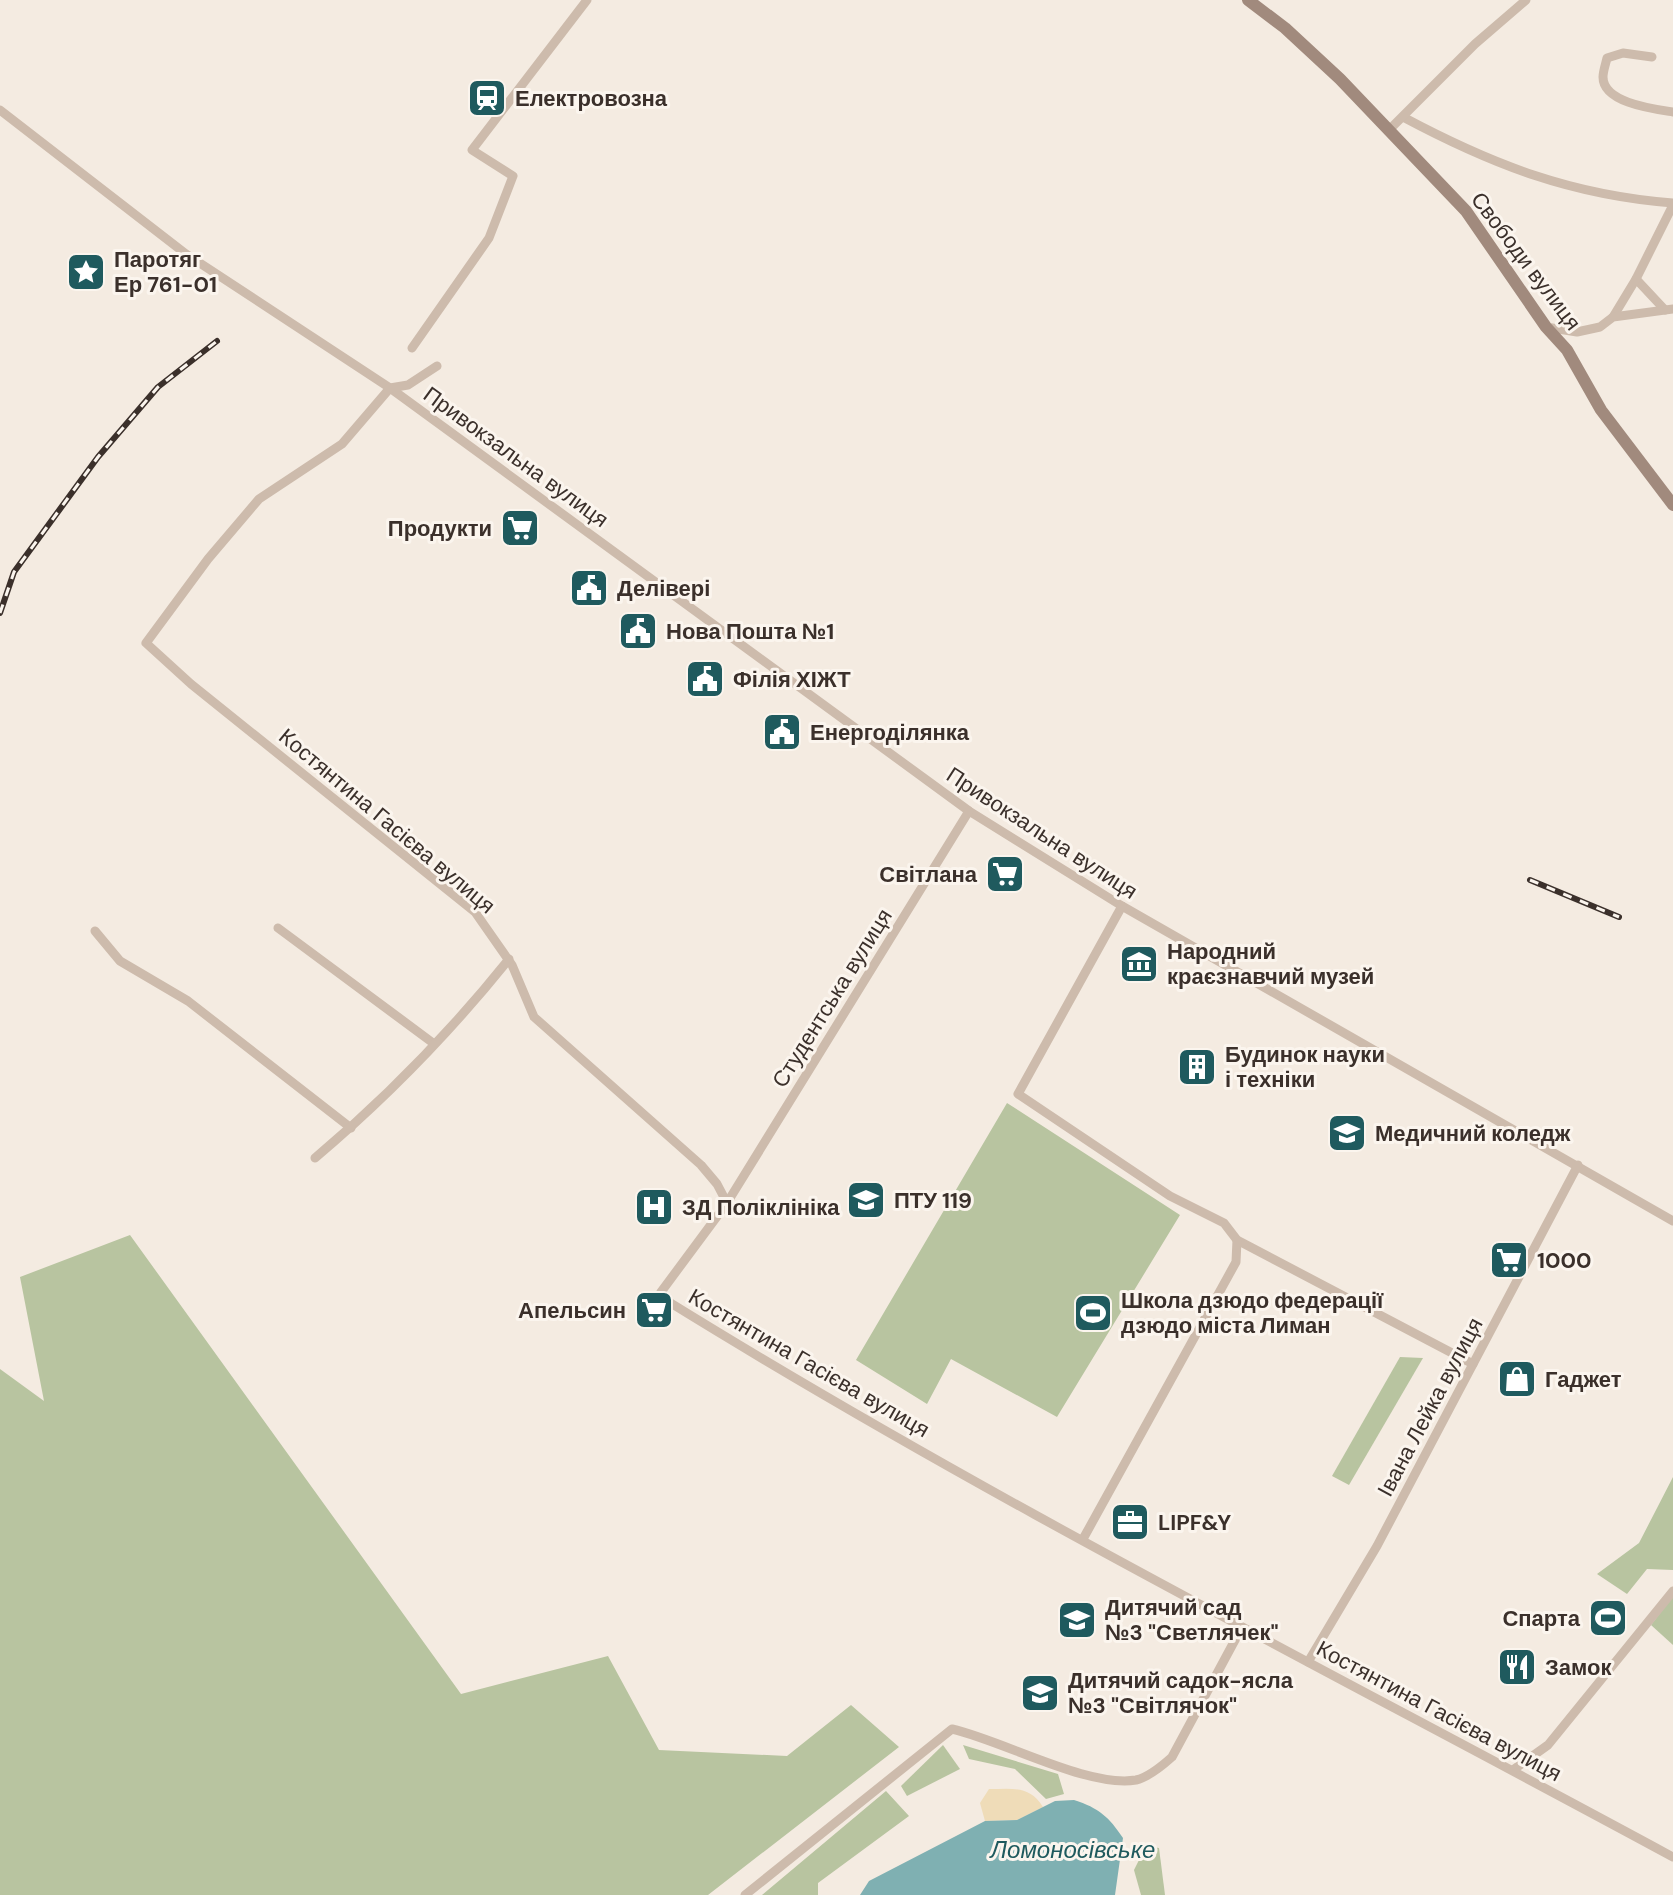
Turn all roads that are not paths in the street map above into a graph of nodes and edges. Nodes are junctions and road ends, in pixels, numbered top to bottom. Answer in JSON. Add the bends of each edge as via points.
{"nodes":[{"id":1,"x":587,"y":0,"type":"edge"},
{"id":2,"x":1248,"y":0,"type":"edge"},
{"id":3,"x":1526,"y":0,"type":"edge"},
{"id":4,"x":1652,"y":57,"type":"dead end"},
{"id":5,"x":0,"y":110,"type":"edge"},
{"id":6,"x":1673,"y":112,"type":"edge"},
{"id":7,"x":1403,"y":117,"type":"junction"},
{"id":8,"x":1388,"y":131,"type":"junction"},
{"id":9,"x":1673,"y":204,"type":"edge"},
{"id":10,"x":1636,"y":279,"type":"junction"},
{"id":11,"x":1669,"y":309,"type":"edge"},
{"id":12,"x":1613,"y":317,"type":"junction"},
{"id":13,"x":1546,"y":327,"type":"junction"},
{"id":14,"x":412,"y":348,"type":"dead end"},
{"id":15,"x":437,"y":366,"type":"dead end"},
{"id":16,"x":390,"y":388,"type":"junction"},
{"id":17,"x":1673,"y":505,"type":"edge"},
{"id":18,"x":969,"y":811,"type":"junction"},
{"id":19,"x":1122,"y":906,"type":"junction"},
{"id":20,"x":278,"y":928,"type":"dead end"},
{"id":21,"x":95,"y":931,"type":"dead end"},
{"id":22,"x":509,"y":959,"type":"junction"},
{"id":23,"x":433,"y":1043,"type":"junction"},
{"id":24,"x":351,"y":1128,"type":"junction"},
{"id":25,"x":315,"y":1158,"type":"dead end"},
{"id":26,"x":1578,"y":1165,"type":"junction"},
{"id":27,"x":727,"y":1203,"type":"junction"},
{"id":28,"x":1673,"y":1221,"type":"edge"},
{"id":29,"x":1237,"y":1240,"type":"junction"},
{"id":30,"x":1473,"y":1364,"type":"junction"},
{"id":31,"x":1083,"y":1539,"type":"junction"},
{"id":32,"x":1673,"y":1591,"type":"edge"},
{"id":33,"x":1242,"y":1627,"type":"junction"},
{"id":34,"x":1308,"y":1662,"type":"junction"},
{"id":35,"x":1513,"y":1770,"type":"junction"},
{"id":36,"x":1673,"y":1857,"type":"edge"},
{"id":37,"x":745,"y":1895,"type":"edge"}],
"edges":[{"from":1,"to":14,"type":"street","via":[[472,150],[513,176],[489,238]]},
{"from":2,"to":8,"type":"main road","name":"Свободи вулиця","via":[[1340,79]]},
{"from":3,"to":7,"type":"street"},
{"from":4,"to":6,"type":"street","via":[[1623,53],[1607,58],[1602,78],[1616,96]]},
{"from":5,"to":16,"type":"street","name":"Привокзальна вулиця","via":[[186,254]]},
{"from":7,"to":8,"type":"street"},
{"from":7,"to":9,"type":"street","via":[[1461,148],[1557,185]]},
{"from":8,"to":13,"type":"main road","name":"Свободи вулиця","via":[[1466,211]]},
{"from":9,"to":10,"type":"street"},
{"from":10,"to":11,"type":"street"},
{"from":10,"to":12,"type":"street"},
{"from":11,"to":12,"type":"street"},
{"from":12,"to":13,"type":"street","via":[[1600,327],[1577,332]]},
{"from":13,"to":17,"type":"main road","name":"Свободи вулиця"},
{"from":15,"to":16,"type":"street","via":[[408,385]]},
{"from":16,"to":18,"type":"street","name":"Привокзальна вулиця"},
{"from":16,"to":22,"type":"street","name":"Костянтина Гасієва вулиця","via":[[342,444],[259,499],[146,643],[475,912]]},
{"from":18,"to":19,"type":"street","name":"Привокзальна вулиця"},
{"from":18,"to":27,"type":"street","name":"Студентська вулиця"},
{"from":19,"to":26,"type":"street","name":"Привокзальна вулиця"},
{"from":19,"to":29,"type":"street","via":[[1018,1094],[1170,1196],[1224,1223]]},
{"from":20,"to":23,"type":"street"},
{"from":21,"to":24,"type":"street","via":[[120,961],[188,1001]]},
{"from":22,"to":23,"type":"street"},
{"from":22,"to":27,"type":"street","name":"Костянтина Гасієва вулиця","via":[[534,1017],[701,1165]]},
{"from":23,"to":24,"type":"street"},
{"from":24,"to":25,"type":"street"},
{"from":26,"to":28,"type":"street","name":"Привокзальна вулиця"},
{"from":26,"to":30,"type":"street","name":"Івана Лейка вулиця"},
{"from":27,"to":31,"type":"street","name":"Костянтина Гасієва вулиця","via":[[661,1292],[669,1302],[826,1397]]},
{"from":29,"to":30,"type":"street"},
{"from":29,"to":31,"type":"street","via":[[1236,1262]]},
{"from":30,"to":34,"type":"street","name":"Івана Лейка вулиця","via":[[1377,1546]]},
{"from":31,"to":33,"type":"street","name":"Костянтина Гасієва вулиця"},
{"from":32,"to":35,"type":"street","via":[[1548,1745]]},
{"from":33,"to":34,"type":"street","name":"Костянтина Гасієва вулиця"},
{"from":33,"to":37,"type":"street","via":[[1172,1757],[1159,1769],[1138,1779],[1100,1781],[952,1729]]},
{"from":34,"to":35,"type":"street","name":"Костянтина Гасієва вулиця"},
{"from":35,"to":36,"type":"street","name":"Костянтина Гасієва вулиця"}]}
